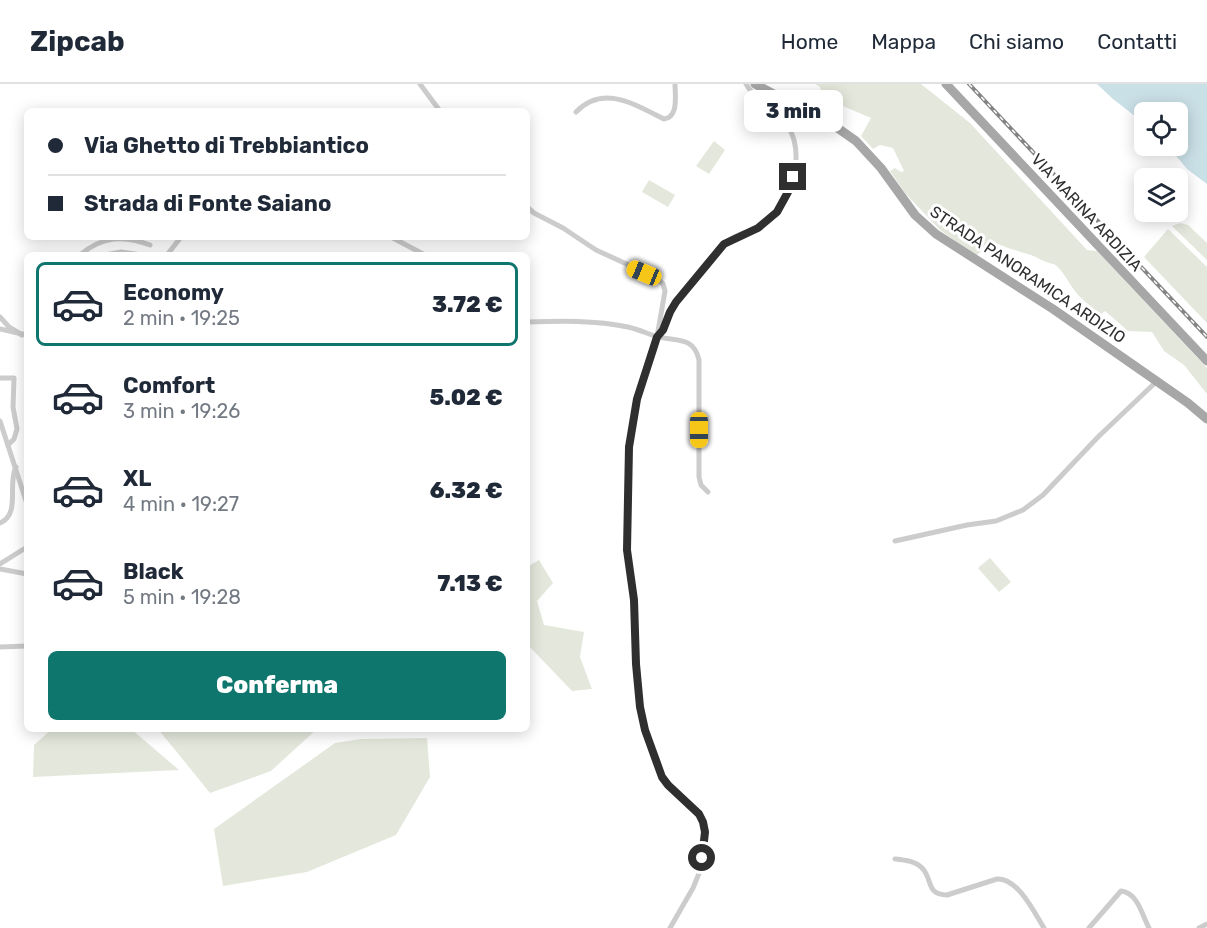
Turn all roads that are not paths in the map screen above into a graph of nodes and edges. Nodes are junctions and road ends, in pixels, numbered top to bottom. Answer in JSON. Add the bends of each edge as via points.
{"nodes":[{"id":1,"x":420,"y":84,"type":"edge"},
{"id":2,"x":675,"y":84,"type":"edge"},
{"id":3,"x":747,"y":84,"type":"edge"},
{"id":4,"x":755,"y":84,"type":"edge"},
{"id":5,"x":945,"y":84,"type":"edge"},
{"id":6,"x":438,"y":108,"type":"edge"},
{"id":7,"x":576,"y":112,"type":"dead end"},
{"id":8,"x":530,"y":210,"type":"edge"},
{"id":9,"x":108,"y":240,"type":"edge"},
{"id":10,"x":137,"y":240,"type":"edge"},
{"id":11,"x":179,"y":240,"type":"edge"},
{"id":12,"x":397,"y":240,"type":"edge"},
{"id":13,"x":150,"y":244,"type":"dead end"},
{"id":14,"x":84,"y":252,"type":"edge"},
{"id":15,"x":169,"y":252,"type":"edge"},
{"id":16,"x":419,"y":252,"type":"edge"},
{"id":17,"x":0,"y":317,"type":"edge"},
{"id":18,"x":530,"y":322,"type":"edge"},
{"id":19,"x":0,"y":329,"type":"edge"},
{"id":20,"x":24,"y":334,"type":"edge"},
{"id":21,"x":24,"y":335,"type":"edge"},
{"id":22,"x":657,"y":337,"type":"junction"},
{"id":23,"x":1207,"y":362,"type":"edge"},
{"id":24,"x":0,"y":378,"type":"edge"},
{"id":25,"x":1157,"y":381,"type":"junction"},
{"id":26,"x":1207,"y":419,"type":"edge"},
{"id":27,"x":0,"y":421,"type":"edge"},
{"id":28,"x":8,"y":445,"type":"junction"},
{"id":29,"x":16,"y":467,"type":"junction"},
{"id":30,"x":708,"y":492,"type":"dead end"},
{"id":31,"x":24,"y":494,"type":"edge"},
{"id":32,"x":0,"y":523,"type":"edge"},
{"id":33,"x":896,"y":541,"type":"dead end"},
{"id":34,"x":24,"y":549,"type":"edge"},
{"id":35,"x":0,"y":564,"type":"edge"},
{"id":36,"x":0,"y":569,"type":"edge"},
{"id":37,"x":24,"y":573,"type":"edge"},
{"id":38,"x":24,"y":646,"type":"edge"},
{"id":39,"x":0,"y":647,"type":"edge"},
{"id":40,"x":895,"y":859,"type":"dead end"},
{"id":41,"x":1207,"y":924,"type":"edge"},
{"id":42,"x":670,"y":928,"type":"edge"},
{"id":43,"x":1044,"y":928,"type":"edge"},
{"id":44,"x":1089,"y":928,"type":"edge"},
{"id":45,"x":1149,"y":928,"type":"edge"},
{"id":46,"x":1199,"y":928,"type":"edge"}],
"edges":[{"from":1,"to":6,"type":"street"},
{"from":2,"to":7,"type":"street","via":[[673,114],[669,118],[610,96],[591,98]]},
{"from":3,"to":22,"type":"street","via":[[788,126],[796,158],[788,192],[768,222],[724,244],[676,302]]},
{"from":4,"to":25,"type":"main road","name":"STRADA PANORAMICA ARDIZIO","via":[[839,129],[880,168],[915,215],[936,234]]},
{"from":5,"to":23,"type":"main road","name":"VIA MARINA ARDIZIA"},
{"from":8,"to":22,"type":"street","via":[[588,246],[656,277],[663,284]]},
{"from":9,"to":14,"type":"street"},
{"from":10,"to":13,"type":"street"},
{"from":11,"to":15,"type":"street"},
{"from":12,"to":16,"type":"street"},
{"from":17,"to":20,"type":"street"},
{"from":18,"to":22,"type":"street","via":[[618,326]]},
{"from":19,"to":21,"type":"street"},
{"from":22,"to":30,"type":"street","via":[[685,341],[697,351],[699,477],[700,485]]},
{"from":22,"to":42,"type":"street","via":[[637,399],[629,447],[627,550],[637,674],[645,730],[662,777],[699,814],[705,832],[700,870]]},
{"from":24,"to":28,"type":"street","via":[[14,378],[17,429]]},
{"from":25,"to":26,"type":"main road","name":"STRADA PANORAMICA ARDIZIO"},
{"from":25,"to":33,"type":"street","via":[[1043,495],[1023,510],[996,521]]},
{"from":27,"to":28,"type":"street"},
{"from":28,"to":29,"type":"street"},
{"from":29,"to":31,"type":"street"},
{"from":29,"to":32,"type":"street","via":[[11,480],[11,512]]},
{"from":34,"to":35,"type":"street"},
{"from":36,"to":37,"type":"street"},
{"from":38,"to":39,"type":"street"},
{"from":40,"to":43,"type":"street","via":[[918,865],[932,890],[940,895],[1005,879],[1015,884]]},
{"from":41,"to":46,"type":"street"},
{"from":44,"to":45,"type":"street","via":[[1121,891],[1131,894]]}]}
